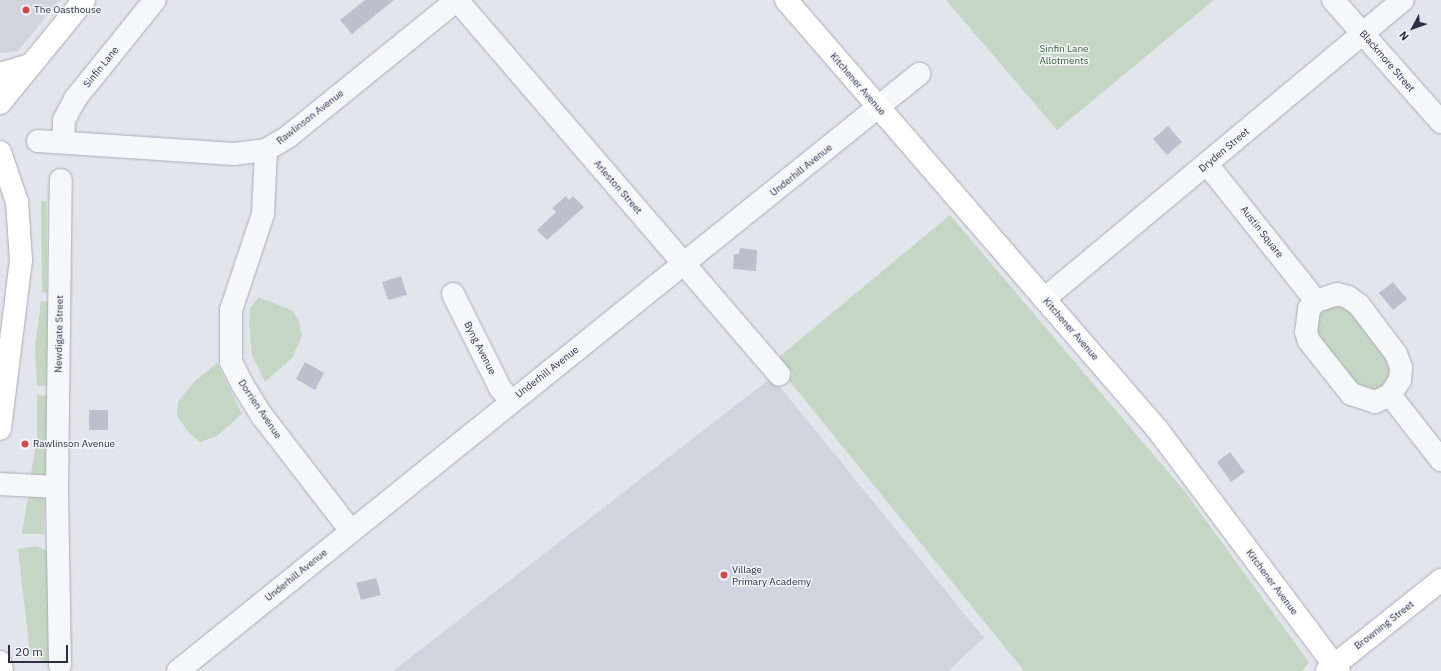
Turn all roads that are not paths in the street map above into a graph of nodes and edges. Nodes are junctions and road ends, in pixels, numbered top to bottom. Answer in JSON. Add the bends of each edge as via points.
{"nodes":[{"id":1,"x":84,"y":0,"type":"edge"},
{"id":2,"x":156,"y":0,"type":"edge"},
{"id":3,"x":457,"y":0,"type":"edge"},
{"id":4,"x":786,"y":0,"type":"edge"},
{"id":5,"x":1333,"y":0,"type":"edge"},
{"id":6,"x":1404,"y":0,"type":"edge"},
{"id":7,"x":1363,"y":34,"type":"junction"},
{"id":8,"x":30,"y":65,"type":"junction"},
{"id":9,"x":0,"y":74,"type":"edge"},
{"id":10,"x":919,"y":74,"type":"dead end"},
{"id":11,"x":0,"y":103,"type":"edge"},
{"id":12,"x":878,"y":108,"type":"junction"},
{"id":13,"x":1441,"y":122,"type":"edge"},
{"id":14,"x":38,"y":141,"type":"dead end"},
{"id":15,"x":63,"y":141,"type":"junction"},
{"id":16,"x":266,"y":150,"type":"junction"},
{"id":17,"x":0,"y":152,"type":"edge"},
{"id":18,"x":1207,"y":164,"type":"junction"},
{"id":19,"x":61,"y":180,"type":"dead end"},
{"id":20,"x":685,"y":265,"type":"junction"},
{"id":21,"x":453,"y":294,"type":"dead end"},
{"id":22,"x":1044,"y":299,"type":"junction"},
{"id":23,"x":1316,"y":301,"type":"junction"},
{"id":24,"x":779,"y":374,"type":"dead end"},
{"id":25,"x":1390,"y":395,"type":"junction"},
{"id":26,"x":510,"y":400,"type":"junction"},
{"id":27,"x":0,"y":429,"type":"edge"},
{"id":28,"x":1441,"y":460,"type":"edge"},
{"id":29,"x":0,"y":484,"type":"edge"},
{"id":30,"x":57,"y":487,"type":"junction"},
{"id":31,"x":351,"y":531,"type":"junction"},
{"id":32,"x":1441,"y":580,"type":"edge"},
{"id":33,"x":0,"y":662,"type":"edge"},
{"id":34,"x":60,"y":665,"type":"dead end"},
{"id":35,"x":1333,"y":669,"type":"edge"},
{"id":36,"x":2,"y":671,"type":"edge"},
{"id":37,"x":178,"y":671,"type":"edge"}],
"edges":[{"from":1,"to":8,"type":"main road"},
{"from":2,"to":15,"type":"street","name":"Sinfin Lane","via":[[75,99],[64,120]]},
{"from":3,"to":16,"type":"street","name":"Rawlinson Avenue","via":[[289,136]]},
{"from":3,"to":20,"type":"street","name":"Arleston Street"},
{"from":4,"to":12,"type":"main road","name":"Kitchener Avenue"},
{"from":5,"to":7,"type":"street","name":"Blackmore Street"},
{"from":6,"to":7,"type":"street","name":"Dryden Street"},
{"from":7,"to":13,"type":"street","name":"Blackmore Street"},
{"from":7,"to":18,"type":"street","name":"Dryden Street"},
{"from":8,"to":9,"type":"main road"},
{"from":8,"to":11,"type":"main road"},
{"from":10,"to":12,"type":"street","name":"Underhill Avenue"},
{"from":12,"to":20,"type":"street","name":"Underhill Avenue"},
{"from":12,"to":22,"type":"main road","name":"Kitchener Avenue"},
{"from":14,"to":15,"type":"street","name":"Rawlinson Avenue"},
{"from":15,"to":16,"type":"street","name":"Rawlinson Avenue","via":[[234,154]]},
{"from":16,"to":31,"type":"street","name":"Dorrien Avenue","via":[[263,214],[231,310],[231,362],[263,417]]},
{"from":17,"to":27,"type":"main road","via":[[17,202],[21,260]]},
{"from":18,"to":22,"type":"street","name":"Dryden Street"},
{"from":18,"to":23,"type":"street","name":"Austin Square"},
{"from":19,"to":30,"type":"street","name":"Newdigate Street"},
{"from":20,"to":24,"type":"street","name":"Arleston Street"},
{"from":20,"to":26,"type":"street","name":"Underhill Avenue"},
{"from":21,"to":26,"type":"street","name":"Byng Avenue","via":[[500,388]]},
{"from":22,"to":35,"type":"main road","name":"Kitchener Avenue","via":[[1157,429]]},
{"from":23,"to":25,"type":"street","via":[[1305,321],[1308,336],[1351,394],[1375,402]]},
{"from":23,"to":25,"type":"street","via":[[1337,294],[1348,297],[1359,305],[1396,354],[1401,367],[1400,380]]},
{"from":25,"to":28,"type":"street"},
{"from":26,"to":31,"type":"street","name":"Underhill Avenue"},
{"from":29,"to":30,"type":"street"},
{"from":30,"to":34,"type":"street","name":"Newdigate Street"},
{"from":31,"to":37,"type":"street","name":"Underhill Avenue"},
{"from":32,"to":35,"type":"main road","name":"Browning Street"},
{"from":33,"to":36,"type":"main road"}]}
